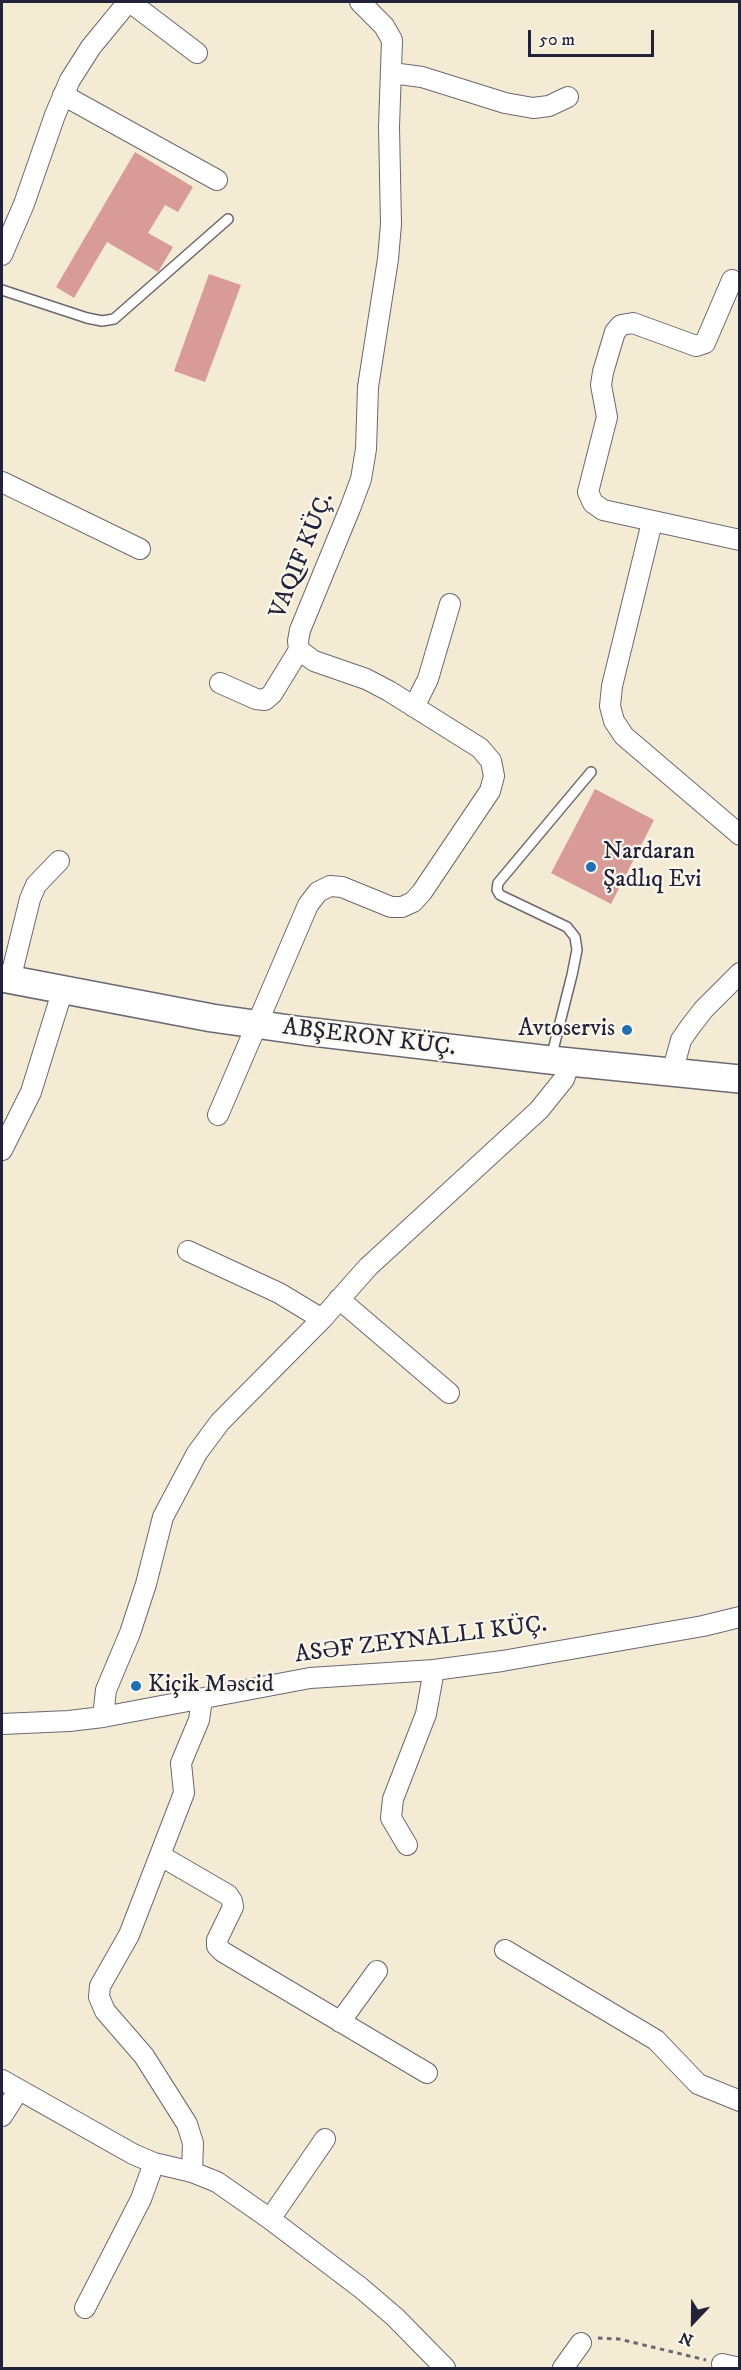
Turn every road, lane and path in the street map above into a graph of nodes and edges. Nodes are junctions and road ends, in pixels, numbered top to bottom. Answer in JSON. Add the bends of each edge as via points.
{"nodes":[{"id":1,"x":129,"y":2,"type":"edge"},
{"id":2,"x":360,"y":2,"type":"edge"},
{"id":3,"x":197,"y":53,"type":"dead end"},
{"id":4,"x":392,"y":73,"type":"junction"},
{"id":5,"x":63,"y":95,"type":"junction"},
{"id":6,"x":568,"y":97,"type":"dead end"},
{"id":7,"x":217,"y":180,"type":"dead end"},
{"id":8,"x":228,"y":219,"type":"dead end"},
{"id":9,"x":2,"y":255,"type":"edge"},
{"id":10,"x":732,"y":280,"type":"dead end"},
{"id":11,"x":2,"y":290,"type":"edge"},
{"id":12,"x":2,"y":482,"type":"edge"},
{"id":13,"x":652,"y":522,"type":"junction"},
{"id":14,"x":740,"y":540,"type":"edge"},
{"id":15,"x":140,"y":549,"type":"dead end"},
{"id":16,"x":450,"y":604,"type":"dead end"},
{"id":17,"x":299,"y":650,"type":"junction"},
{"id":18,"x":220,"y":684,"type":"dead end"},
{"id":19,"x":414,"y":707,"type":"junction"},
{"id":20,"x":591,"y":772,"type":"dead end"},
{"id":21,"x":740,"y":835,"type":"edge"},
{"id":22,"x":59,"y":861,"type":"dead end"},
{"id":23,"x":740,"y":974,"type":"edge"},
{"id":24,"x":6,"y":979,"type":"edge"},
{"id":25,"x":63,"y":989,"type":"junction"},
{"id":26,"x":256,"y":1024,"type":"junction"},
{"id":27,"x":560,"y":1061,"type":"junction"},
{"id":28,"x":672,"y":1073,"type":"junction"},
{"id":29,"x":740,"y":1079,"type":"edge"},
{"id":30,"x":218,"y":1115,"type":"dead end"},
{"id":31,"x":2,"y":1150,"type":"edge"},
{"id":32,"x":188,"y":1251,"type":"dead end"},
{"id":33,"x":339,"y":1299,"type":"junction"},
{"id":34,"x":322,"y":1319,"type":"junction"},
{"id":35,"x":449,"y":1393,"type":"dead end"},
{"id":36,"x":740,"y":1617,"type":"edge"},
{"id":37,"x":434,"y":1670,"type":"junction"},
{"id":38,"x":202,"y":1699,"type":"junction"},
{"id":39,"x":103,"y":1718,"type":"junction"},
{"id":40,"x":2,"y":1724,"type":"edge"},
{"id":41,"x":407,"y":1845,"type":"dead end"},
{"id":42,"x":161,"y":1856,"type":"junction"},
{"id":43,"x":505,"y":1950,"type":"dead end"},
{"id":44,"x":377,"y":1971,"type":"dead end"},
{"id":45,"x":340,"y":2022,"type":"junction"},
{"id":46,"x":428,"y":2073,"type":"dead end"},
{"id":47,"x":2,"y":2080,"type":"edge"},
{"id":48,"x":18,"y":2091,"type":"junction"},
{"id":49,"x":740,"y":2101,"type":"edge"},
{"id":50,"x":2,"y":2116,"type":"edge"},
{"id":51,"x":325,"y":2139,"type":"dead end"},
{"id":52,"x":154,"y":2163,"type":"junction"},
{"id":53,"x":192,"y":2172,"type":"junction"},
{"id":54,"x":270,"y":2219,"type":"junction"},
{"id":55,"x":85,"y":2308,"type":"dead end"},
{"id":56,"x":581,"y":2343,"type":"joint"},
{"id":57,"x":731,"y":2366,"type":"edge"},
{"id":58,"x":445,"y":2368,"type":"edge"},
{"id":59,"x":563,"y":2368,"type":"edge"}],
"edges":[{"from":1,"to":3,"type":"street"},
{"from":1,"to":5,"type":"street","via":[[91,47]]},
{"from":2,"to":4,"type":"street","name":"VAQIF KÜÇ.","via":[[392,40]]},
{"from":4,"to":6,"type":"street","via":[[422,77],[533,108]]},
{"from":4,"to":17,"type":"street","name":"VAQIF KÜÇ.","via":[[391,225],[368,387],[366,449],[351,506],[300,630]]},
{"from":5,"to":7,"type":"street"},
{"from":5,"to":9,"type":"street"},
{"from":8,"to":11,"type":"lane","via":[[114,319],[87,318]]},
{"from":10,"to":13,"type":"street","via":[[705,343],[696,346],[633,323],[621,325],[615,332],[601,384],[607,417],[588,492],[593,503],[603,510]]},
{"from":12,"to":15,"type":"street"},
{"from":13,"to":14,"type":"street"},
{"from":13,"to":21,"type":"street","via":[[612,686],[610,706],[614,721],[624,736]]},
{"from":16,"to":19,"type":"street","via":[[428,680]]},
{"from":17,"to":18,"type":"street","via":[[265,700]]},
{"from":17,"to":19,"type":"street","name":"VAQIF KÜÇ.","via":[[314,661],[383,687]]},
{"from":19,"to":26,"type":"street","name":"VAQIF KÜÇ.","via":[[480,748],[491,761],[494,776],[490,791],[413,902],[391,907],[342,887],[330,886],[318,892],[308,905]]},
{"from":20,"to":27,"type":"lane","via":[[498,883],[497,890],[500,895],[567,927],[575,937],[577,950]]},
{"from":22,"to":24,"type":"street","via":[[36,885]]},
{"from":23,"to":28,"type":"street","via":[[704,1009],[681,1040]]},
{"from":24,"to":25,"type":"main road","name":"ABŞERON KÜÇ."},
{"from":25,"to":26,"type":"main road","name":"ABŞERON KÜÇ."},
{"from":25,"to":31,"type":"street","via":[[31,1092]]},
{"from":26,"to":27,"type":"main road","name":"ABŞERON KÜÇ."},
{"from":26,"to":30,"type":"street"},
{"from":27,"to":28,"type":"main road","name":"ABŞERON KÜÇ."},
{"from":27,"to":33,"type":"street","via":[[564,1079],[539,1110],[368,1267]]},
{"from":28,"to":29,"type":"main road","name":"ABŞERON KÜÇ."},
{"from":32,"to":34,"type":"street","via":[[279,1293]]},
{"from":33,"to":34,"type":"street"},
{"from":33,"to":35,"type":"street"},
{"from":34,"to":39,"type":"street","via":[[220,1422],[197,1453],[164,1517],[143,1594],[106,1690]]},
{"from":36,"to":37,"type":"street"},
{"from":37,"to":38,"type":"street","via":[[310,1677]]},
{"from":37,"to":41,"type":"street","via":[[426,1714],[393,1799],[391,1818]]},
{"from":38,"to":39,"type":"street"},
{"from":38,"to":42,"type":"street","via":[[199,1720],[181,1763],[184,1793]]},
{"from":39,"to":40,"type":"street"},
{"from":42,"to":45,"type":"street","via":[[232,1901],[233,1908],[216,1940],[223,1952]]},
{"from":42,"to":53,"type":"street","via":[[129,1935],[100,1986],[99,1997],[105,2011],[144,2056],[186,2124],[193,2143]]},
{"from":43,"to":49,"type":"street","via":[[656,2040],[698,2084]]},
{"from":44,"to":45,"type":"street"},
{"from":45,"to":46,"type":"street"},
{"from":47,"to":48,"type":"street"},
{"from":48,"to":50,"type":"street"},
{"from":48,"to":52,"type":"street"},
{"from":51,"to":54,"type":"street"},
{"from":52,"to":53,"type":"street"},
{"from":52,"to":55,"type":"street","via":[[141,2199]]},
{"from":53,"to":54,"type":"street","via":[[217,2182]]},
{"from":54,"to":58,"type":"street","via":[[361,2288]]},
{"from":56,"to":57,"type":"path","via":[[590,2338],[619,2339]]},
{"from":56,"to":59,"type":"street"}]}
